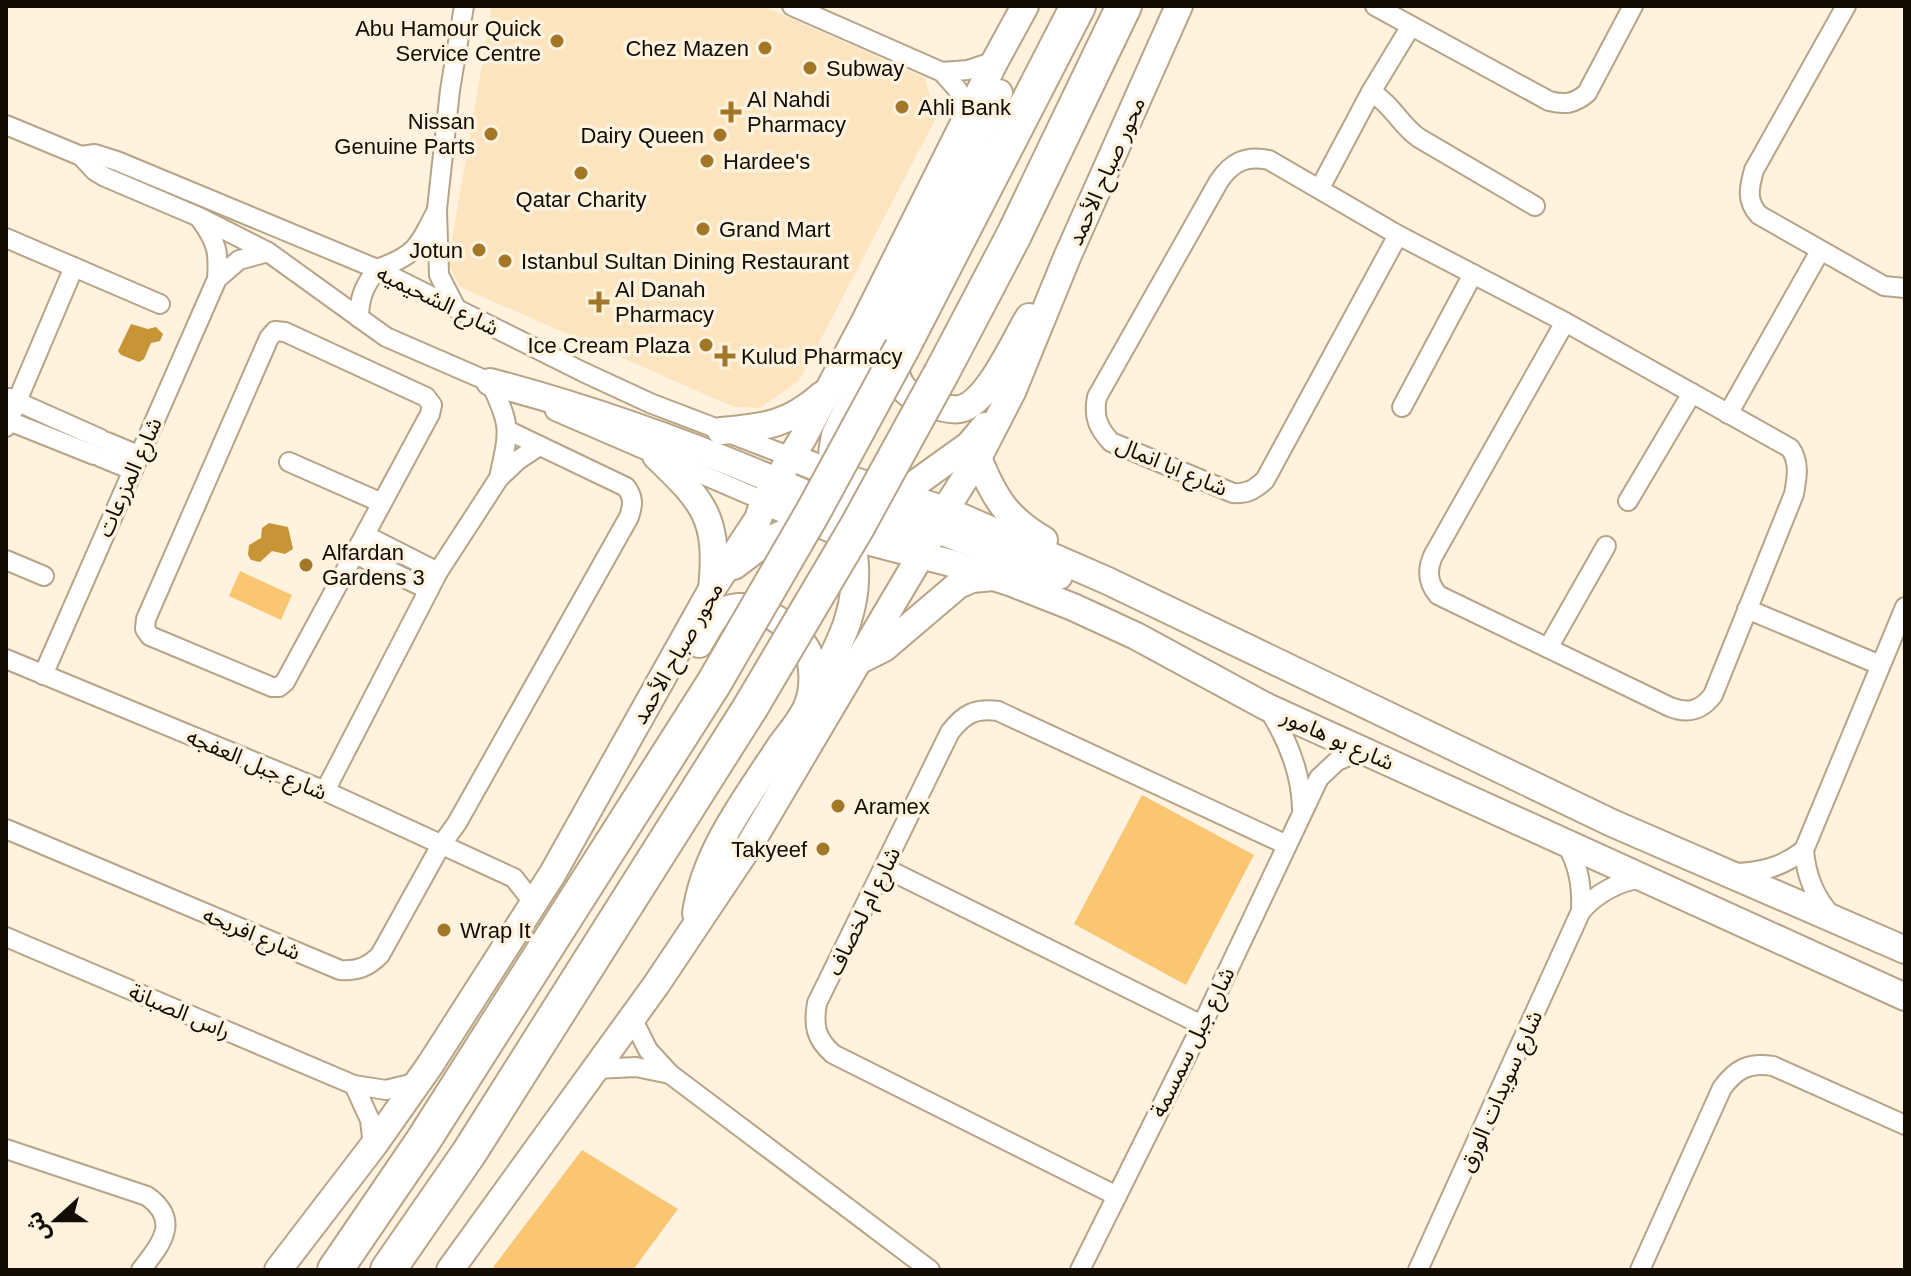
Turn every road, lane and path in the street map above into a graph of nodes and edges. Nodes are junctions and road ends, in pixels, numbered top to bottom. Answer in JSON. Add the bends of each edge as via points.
{"nodes":[{"id":1,"x":464,"y":6,"type":"edge"},
{"id":2,"x":792,"y":6,"type":"edge"},
{"id":3,"x":1027,"y":6,"type":"edge"},
{"id":4,"x":1078,"y":6,"type":"edge"},
{"id":5,"x":1124,"y":6,"type":"edge"},
{"id":6,"x":1179,"y":6,"type":"edge"},
{"id":7,"x":1375,"y":6,"type":"edge"},
{"id":8,"x":1633,"y":6,"type":"edge"},
{"id":9,"x":1846,"y":6,"type":"edge"},
{"id":10,"x":816,"y":11,"type":"edge"},
{"id":11,"x":1411,"y":26,"type":"junction"},
{"id":12,"x":995,"y":61,"type":"junction"},
{"id":13,"x":942,"y":72,"type":"junction"},
{"id":14,"x":1371,"y":92,"type":"junction"},
{"id":15,"x":966,"y":118,"type":"junction"},
{"id":16,"x":6,"y":125,"type":"edge"},
{"id":17,"x":81,"y":156,"type":"junction"},
{"id":18,"x":1320,"y":188,"type":"junction"},
{"id":19,"x":1535,"y":206,"type":"dead end"},
{"id":20,"x":437,"y":209,"type":"junction"},
{"id":21,"x":199,"y":217,"type":"junction"},
{"id":22,"x":1398,"y":235,"type":"junction"},
{"id":23,"x":6,"y":238,"type":"edge"},
{"id":24,"x":1820,"y":251,"type":"junction"},
{"id":25,"x":268,"y":252,"type":"junction"},
{"id":26,"x":1068,"y":255,"type":"junction"},
{"id":27,"x":74,"y":267,"type":"junction"},
{"id":28,"x":377,"y":269,"type":"junction"},
{"id":29,"x":1473,"y":274,"type":"junction"},
{"id":30,"x":217,"y":279,"type":"junction"},
{"id":31,"x":1905,"y":288,"type":"edge"},
{"id":32,"x":160,"y":304,"type":"dead end"},
{"id":33,"x":456,"y":309,"type":"junction"},
{"id":34,"x":892,"y":315,"type":"junction"},
{"id":35,"x":359,"y":318,"type":"junction"},
{"id":36,"x":1565,"y":322,"type":"junction"},
{"id":37,"x":490,"y":382,"type":"junction"},
{"id":38,"x":831,"y":387,"type":"junction"},
{"id":39,"x":1012,"y":392,"type":"junction"},
{"id":40,"x":1692,"y":393,"type":"junction"},
{"id":41,"x":12,"y":399,"type":"edge"},
{"id":42,"x":1402,"y":407,"type":"dead end"},
{"id":43,"x":1728,"y":414,"type":"junction"},
{"id":44,"x":7,"y":424,"type":"edge"},
{"id":45,"x":509,"y":431,"type":"junction"},
{"id":46,"x":721,"y":431,"type":"junction"},
{"id":47,"x":539,"y":446,"type":"junction"},
{"id":48,"x":101,"y":448,"type":"junction"},
{"id":49,"x":656,"y":456,"type":"junction"},
{"id":50,"x":791,"y":457,"type":"junction"},
{"id":51,"x":978,"y":458,"type":"junction"},
{"id":52,"x":135,"y":462,"type":"junction"},
{"id":53,"x":289,"y":462,"type":"dead end"},
{"id":54,"x":833,"y":474,"type":"junction"},
{"id":55,"x":499,"y":478,"type":"junction"},
{"id":56,"x":770,"y":491,"type":"junction"},
{"id":57,"x":899,"y":495,"type":"junction"},
{"id":58,"x":1628,"y":501,"type":"dead end"},
{"id":59,"x":382,"y":503,"type":"junction"},
{"id":60,"x":851,"y":517,"type":"junction"},
{"id":61,"x":940,"y":520,"type":"junction"},
{"id":62,"x":810,"y":521,"type":"junction"},
{"id":63,"x":365,"y":535,"type":"junction"},
{"id":64,"x":1606,"y":546,"type":"dead end"},
{"id":65,"x":355,"y":554,"type":"junction"},
{"id":66,"x":921,"y":555,"type":"junction"},
{"id":67,"x":6,"y":560,"type":"edge"},
{"id":68,"x":438,"y":572,"type":"junction"},
{"id":69,"x":44,"y":576,"type":"dead end"},
{"id":70,"x":993,"y":577,"type":"junction"},
{"id":71,"x":712,"y":589,"type":"junction"},
{"id":72,"x":429,"y":590,"type":"junction"},
{"id":73,"x":1155,"y":603,"type":"junction"},
{"id":74,"x":1905,"y":607,"type":"edge"},
{"id":75,"x":1747,"y":609,"type":"junction"},
{"id":76,"x":1548,"y":648,"type":"junction"},
{"id":77,"x":6,"y":659,"type":"edge"},
{"id":78,"x":858,"y":661,"type":"junction"},
{"id":79,"x":1880,"y":665,"type":"junction"},
{"id":80,"x":43,"y":675,"type":"junction"},
{"id":81,"x":808,"y":704,"type":"junction"},
{"id":82,"x":1267,"y":707,"type":"junction"},
{"id":83,"x":1363,"y":750,"type":"junction"},
{"id":84,"x":613,"y":764,"type":"junction"},
{"id":85,"x":325,"y":791,"type":"junction"},
{"id":86,"x":1302,"y":813,"type":"junction"},
{"id":87,"x":6,"y":829,"type":"edge"},
{"id":88,"x":1566,"y":843,"type":"junction"},
{"id":89,"x":441,"y":845,"type":"junction"},
{"id":90,"x":1287,"y":845,"type":"junction"},
{"id":91,"x":1804,"y":850,"type":"junction"},
{"id":92,"x":885,"y":868,"type":"junction"},
{"id":93,"x":553,"y":873,"type":"junction"},
{"id":94,"x":1727,"y":873,"type":"junction"},
{"id":95,"x":506,"y":874,"type":"junction"},
{"id":96,"x":1642,"y":878,"type":"junction"},
{"id":97,"x":1581,"y":911,"type":"junction"},
{"id":98,"x":528,"y":914,"type":"junction"},
{"id":99,"x":1836,"y":921,"type":"junction"},
{"id":100,"x":694,"y":926,"type":"junction"},
{"id":101,"x":6,"y":937,"type":"edge"},
{"id":102,"x":1905,"y":950,"type":"edge"},
{"id":103,"x":1905,"y":997,"type":"edge"},
{"id":104,"x":632,"y":1018,"type":"junction"},
{"id":105,"x":1202,"y":1025,"type":"junction"},
{"id":106,"x":595,"y":1069,"type":"junction"},
{"id":107,"x":670,"y":1074,"type":"junction"},
{"id":108,"x":418,"y":1082,"type":"junction"},
{"id":109,"x":354,"y":1085,"type":"junction"},
{"id":110,"x":1905,"y":1125,"type":"edge"},
{"id":111,"x":373,"y":1146,"type":"junction"},
{"id":112,"x":6,"y":1149,"type":"edge"},
{"id":113,"x":1117,"y":1196,"type":"junction"},
{"id":114,"x":362,"y":1230,"type":"junction"},
{"id":115,"x":141,"y":1270,"type":"edge"},
{"id":116,"x":278,"y":1270,"type":"edge"},
{"id":117,"x":312,"y":1270,"type":"edge"},
{"id":118,"x":335,"y":1270,"type":"edge"},
{"id":119,"x":388,"y":1270,"type":"edge"},
{"id":120,"x":450,"y":1270,"type":"edge"},
{"id":121,"x":930,"y":1270,"type":"edge"},
{"id":122,"x":1080,"y":1270,"type":"edge"},
{"id":123,"x":1418,"y":1270,"type":"edge"},
{"id":124,"x":1640,"y":1270,"type":"edge"}],
"edges":[{"from":1,"to":20,"type":"street"},
{"from":2,"to":10,"type":"street"},
{"from":3,"to":12,"type":"street","name":"محور صباح الأحمد"},
{"from":3,"to":34,"type":"street","via":[[1027,23],[1007,76]]},
{"from":4,"to":114,"type":"highway","name":"محور صباح الأحمد","bridge":true,"via":[[902,348],[714,683]]},
{"from":5,"to":119,"type":"highway","bridge":true,"via":[[1014,235],[857,527],[750,708],[469,1153]]},
{"from":6,"to":26,"type":"street","name":"محور صباح الأحمد"},
{"from":7,"to":11,"type":"street"},
{"from":8,"to":11,"type":"street","via":[[1587,93],[1569,104],[1549,101]]},
{"from":9,"to":24,"type":"street","via":[[1754,170],[1749,196],[1759,215]]},
{"from":10,"to":13,"type":"street"},
{"from":11,"to":14,"type":"street"},
{"from":12,"to":13,"type":"street"},
{"from":12,"to":15,"type":"street","name":"محور صباح الأحمد"},
{"from":13,"to":15,"type":"street","via":[[958,90]]},
{"from":14,"to":18,"type":"street"},
{"from":14,"to":19,"type":"street","via":[[1419,138]]},
{"from":15,"to":38,"type":"street","name":"محور صباح الأحمد"},
{"from":16,"to":17,"type":"street","name":"شارع الشحيميه"},
{"from":17,"to":21,"type":"street","name":"شارع الشحيميه","via":[[105,177]]},
{"from":17,"to":28,"type":"street","name":"شارع الشحيميه","via":[[117,161]]},
{"from":18,"to":22,"type":"street","name":"شارع ابا انمال"},
{"from":18,"to":22,"type":"street","name":"شارع ابا انمال","via":[[1255,157],[1241,159],[1227,170],[1097,397],[1096,420],[1111,442],[1233,493],[1257,488]]},
{"from":20,"to":28,"type":"street","via":[[415,249]]},
{"from":20,"to":33,"type":"street","via":[[439,275]]},
{"from":21,"to":25,"type":"street","name":"شارع الشحيميه"},
{"from":21,"to":30,"type":"street","name":"شارع المزرعات","via":[[218,251]]},
{"from":22,"to":29,"type":"street","name":"شارع ابا انمال"},
{"from":23,"to":27,"type":"street"},
{"from":24,"to":31,"type":"street","via":[[1884,286]]},
{"from":24,"to":43,"type":"street"},
{"from":25,"to":30,"type":"street","via":[[239,260]]},
{"from":25,"to":35,"type":"street","name":"شارع الشحيميه"},
{"from":26,"to":34,"type":"street","via":[[983,394],[959,409],[904,392],[895,375]]},
{"from":26,"to":39,"type":"street","name":"محور صباح الأحمد"},
{"from":27,"to":32,"type":"street"},
{"from":27,"to":41,"type":"street"},
{"from":28,"to":33,"type":"street","name":"شارع الشحيميه"},
{"from":28,"to":35,"type":"street","via":[[365,285]]},
{"from":29,"to":36,"type":"street","name":"شارع ابا انمال"},
{"from":29,"to":42,"type":"street"},
{"from":30,"to":52,"type":"street","name":"شارع المزرعات"},
{"from":33,"to":46,"type":"street","name":"شارع الشحيميه","via":[[583,372]]},
{"from":34,"to":54,"type":"street","via":[[835,435]]},
{"from":35,"to":37,"type":"street","name":"شارع الشحيميه","via":[[386,337]]},
{"from":36,"to":40,"type":"street","name":"شارع ابا انمال"},
{"from":36,"to":76,"type":"street","name":"شارع ابا انمال","via":[[1429,567],[1431,587],[1438,595]]},
{"from":37,"to":45,"type":"street"},
{"from":37,"to":49,"type":"street","name":"شارع الشحيميه"},
{"from":37,"to":56,"type":"street","via":[[570,403]]},
{"from":38,"to":46,"type":"street","via":[[788,420]]},
{"from":38,"to":50,"type":"street","name":"محور صباح الأحمد"},
{"from":39,"to":51,"type":"street","name":"محور صباح الأحمد"},
{"from":39,"to":57,"type":"street","via":[[969,445]]},
{"from":40,"to":43,"type":"street","name":"شارع ابا انمال"},
{"from":40,"to":58,"type":"street"},
{"from":41,"to":44,"type":"street"},
{"from":41,"to":48,"type":"street"},
{"from":43,"to":75,"type":"street","name":"شارع ابا انمال","via":[[1790,448],[1797,467],[1794,494]]},
{"from":44,"to":48,"type":"street"},
{"from":45,"to":47,"type":"street"},
{"from":45,"to":55,"type":"street"},
{"from":46,"to":50,"type":"street","name":"شارع الشحيميه"},
{"from":47,"to":55,"type":"street"},
{"from":47,"to":89,"type":"street","via":[[626,487],[632,507]]},
{"from":48,"to":52,"type":"street"},
{"from":49,"to":56,"type":"street","name":"شارع الشحيميه"},
{"from":49,"to":71,"type":"street","via":[[704,508],[715,561]]},
{"from":50,"to":54,"type":"street","name":"شارع بو هامور"},
{"from":50,"to":56,"type":"street","name":"محور صباح الأحمد"},
{"from":50,"to":60,"type":"street","via":[[824,483]]},
{"from":51,"to":61,"type":"street","name":"محور صباح الأحمد"},
{"from":51,"to":73,"type":"street","via":[[997,499],[1016,521]]},
{"from":52,"to":80,"type":"street","name":"شارع المزرعات"},
{"from":53,"to":59,"type":"street"},
{"from":54,"to":57,"type":"street","name":"شارع بو هامور"},
{"from":54,"to":60,"type":"street"},
{"from":55,"to":68,"type":"street"},
{"from":56,"to":60,"type":"street"},
{"from":56,"to":62,"type":"street"},
{"from":56,"to":71,"type":"street","name":"محور صباح الأحمد"},
{"from":57,"to":60,"type":"street"},
{"from":57,"to":61,"type":"street","name":"شارع بو هامور"},
{"from":59,"to":63,"type":"street"},
{"from":59,"to":65,"type":"street","via":[[432,405],[426,397],[275,331],[145,629],[150,636],[279,687]]},
{"from":60,"to":61,"type":"street"},
{"from":60,"to":62,"type":"street"},
{"from":60,"to":66,"type":"street","name":"شارع بو هامور"},
{"from":60,"to":81,"type":"street","via":[[855,598],[836,652]]},
{"from":61,"to":66,"type":"street","name":"محور صباح الأحمد"},
{"from":61,"to":73,"type":"street","name":"شارع بو هامور"},
{"from":62,"to":71,"type":"street","via":[[767,541]]},
{"from":63,"to":65,"type":"street"},
{"from":63,"to":68,"type":"street"},
{"from":64,"to":76,"type":"street"},
{"from":65,"to":72,"type":"street"},
{"from":66,"to":70,"type":"street","name":"شارع بو هامور"},
{"from":66,"to":78,"type":"street","name":"محور صباح الأحمد"},
{"from":67,"to":69,"type":"street"},
{"from":68,"to":72,"type":"street"},
{"from":70,"to":78,"type":"street","via":[[958,585],[884,648]]},
{"from":70,"to":82,"type":"street","name":"شارع بو هامور","via":[[1136,636]]},
{"from":71,"to":84,"type":"street","name":"محور صباح الأحمد"},
{"from":72,"to":85,"type":"street"},
{"from":73,"to":94,"type":"street","name":"شارع بو هامور"},
{"from":74,"to":79,"type":"street"},
{"from":75,"to":76,"type":"street","name":"شارع ابا انمال","via":[[1713,695],[1684,712]]},
{"from":75,"to":79,"type":"street"},
{"from":77,"to":80,"type":"street","name":"شارع جبل العفجه"},
{"from":78,"to":100,"type":"street","name":"محور صباح الأحمد","via":[[782,794]]},
{"from":79,"to":91,"type":"street"},
{"from":80,"to":85,"type":"street","name":"شارع جبل العفجه"},
{"from":81,"to":84,"type":"street","via":[[813,668],[806,649],[761,610],[728,610],[716,617],[657,715]]},
{"from":81,"to":100,"type":"street","via":[[717,850],[698,898]]},
{"from":82,"to":83,"type":"street","name":"شارع بو هامور"},
{"from":82,"to":86,"type":"street","via":[[1297,770]]},
{"from":83,"to":86,"type":"street","name":"شارع جبل سمسمة","via":[[1327,768]]},
{"from":83,"to":88,"type":"street","name":"شارع بو هامور"},
{"from":84,"to":93,"type":"street","name":"محور صباح الأحمد"},
{"from":85,"to":89,"type":"street","name":"شارع جبل العفجه"},
{"from":86,"to":90,"type":"street","name":"شارع جبل سمسمة"},
{"from":87,"to":89,"type":"street","name":"شارع افريحه","via":[[330,967],[352,971],[380,955]]},
{"from":88,"to":96,"type":"street","name":"شارع بو هامور"},
{"from":88,"to":97,"type":"street","name":"شارع سويدات الورق","via":[[1578,869]]},
{"from":89,"to":95,"type":"street","name":"شارع جبل العفجه"},
{"from":90,"to":92,"type":"street","name":"شارع ام لخصاف","via":[[984,709],[970,712],[950,732]]},
{"from":90,"to":105,"type":"street","name":"شارع جبل سمسمة"},
{"from":91,"to":94,"type":"street","via":[[1768,870]]},
{"from":91,"to":99,"type":"street","via":[[1816,896]]},
{"from":92,"to":105,"type":"street"},
{"from":92,"to":113,"type":"street","name":"شارع ام لخصاف","via":[[817,1003],[816,1033],[822,1044]]},
{"from":93,"to":95,"type":"street","name":"شارع جبل العفجه"},
{"from":93,"to":98,"type":"street","name":"محور صباح الأحمد"},
{"from":94,"to":99,"type":"street","name":"شارع بو هامور"},
{"from":95,"to":98,"type":"street","name":"شارع جبل العفجه","via":[[527,893]]},
{"from":96,"to":97,"type":"street","name":"شارع سويدات الورق","via":[[1615,885]]},
{"from":96,"to":103,"type":"street","name":"شارع بو هامور"},
{"from":97,"to":123,"type":"street","name":"شارع سويدات الورق"},
{"from":98,"to":108,"type":"street","name":"محور صباح الأحمد"},
{"from":99,"to":102,"type":"street","name":"شارع بو هامور"},
{"from":100,"to":104,"type":"street","name":"محور صباح الأحمد"},
{"from":101,"to":109,"type":"street","name":"راس الصبانة"},
{"from":104,"to":106,"type":"street","name":"محور صباح الأحمد"},
{"from":104,"to":107,"type":"street","via":[[648,1050]]},
{"from":105,"to":113,"type":"street","name":"شارع جبل سمسمة"},
{"from":106,"to":107,"type":"street","via":[[636,1067]]},
{"from":106,"to":120,"type":"street","name":"محور صباح الأحمد"},
{"from":107,"to":121,"type":"street"},
{"from":108,"to":109,"type":"street","name":"راس الصبانة","via":[[386,1090]]},
{"from":108,"to":111,"type":"street","name":"محور صباح الأحمد"},
{"from":109,"to":111,"type":"street","via":[[367,1108]]},
{"from":110,"to":124,"type":"street","via":[[1773,1066],[1743,1067],[1722,1088]]},
{"from":111,"to":116,"type":"street","name":"محور صباح الأحمد"},
{"from":112,"to":115,"type":"street","via":[[155,1202],[165,1220],[163,1240]]},
{"from":113,"to":122,"type":"street","name":"شارع جبل سمسمة"},
{"from":114,"to":117,"type":"highway"},
{"from":114,"to":118,"type":"highway","name":"محور صباح الأحمد"}]}
